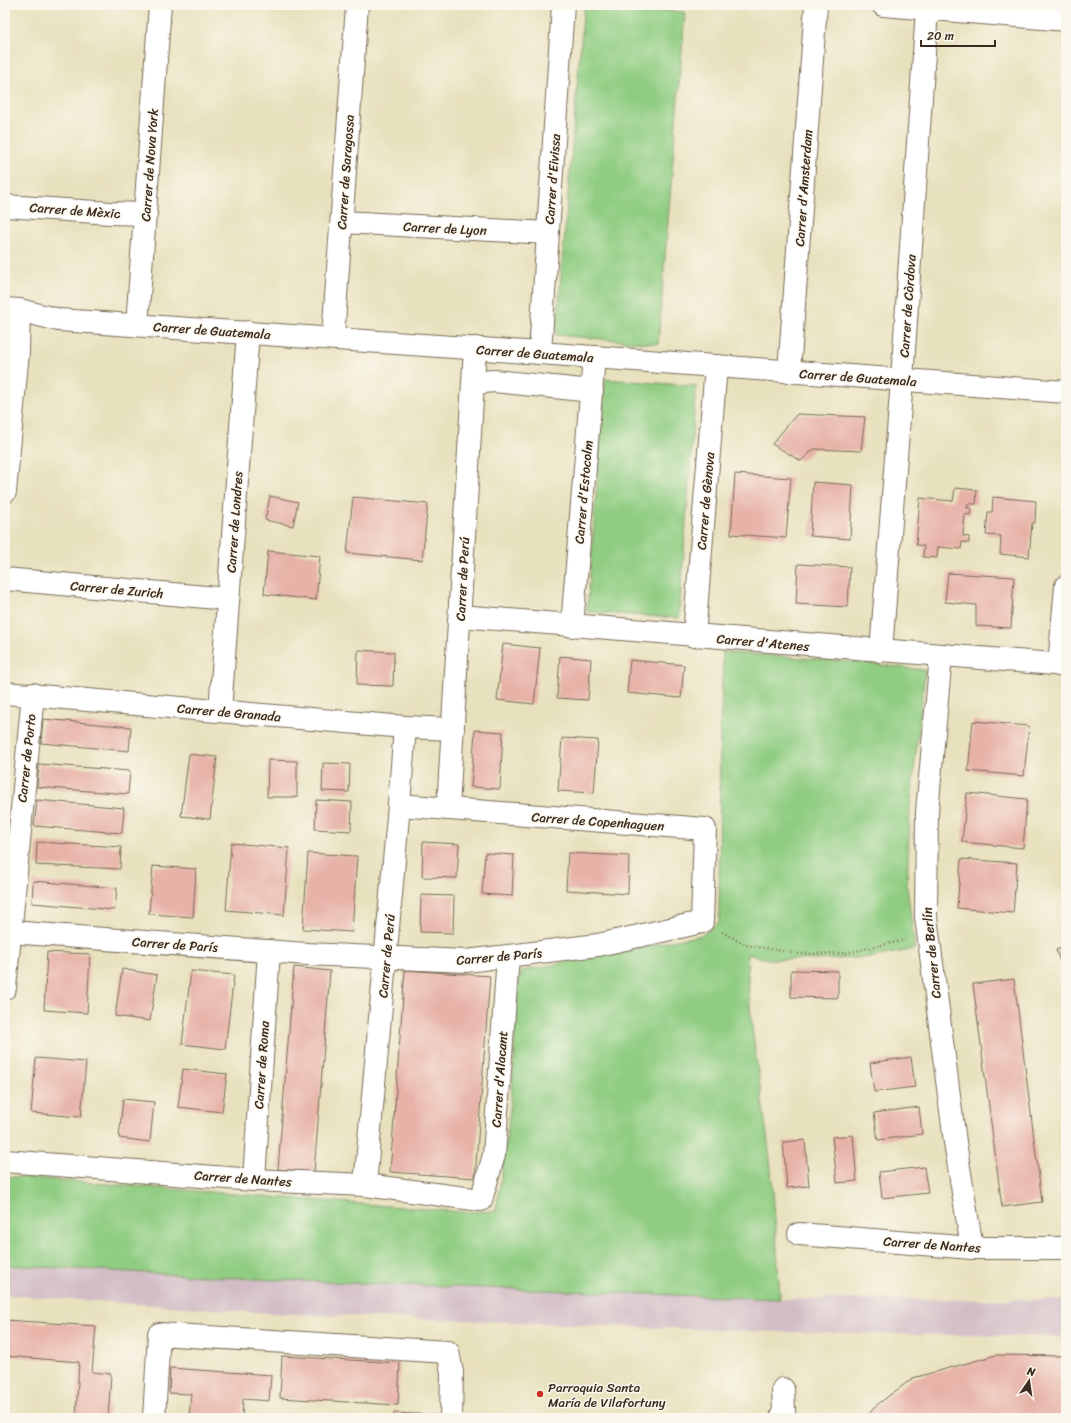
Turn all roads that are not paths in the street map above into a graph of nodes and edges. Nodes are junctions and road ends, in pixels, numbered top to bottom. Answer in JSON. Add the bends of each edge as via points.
{"nodes":[{"id":1,"x":160,"y":5,"type":"edge"},
{"id":2,"x":357,"y":5,"type":"edge"},
{"id":3,"x":563,"y":5,"type":"edge"},
{"id":4,"x":816,"y":5,"type":"edge"},
{"id":5,"x":883,"y":5,"type":"edge"},
{"id":6,"x":927,"y":9,"type":"junction"},
{"id":7,"x":1066,"y":20,"type":"edge"},
{"id":8,"x":5,"y":206,"type":"edge"},
{"id":9,"x":146,"y":214,"type":"junction"},
{"id":10,"x":342,"y":222,"type":"junction"},
{"id":11,"x":548,"y":233,"type":"junction"},
{"id":12,"x":12,"y":309,"type":"edge"},
{"id":13,"x":138,"y":325,"type":"junction"},
{"id":14,"x":248,"y":332,"type":"junction"},
{"id":15,"x":333,"y":338,"type":"junction"},
{"id":16,"x":475,"y":348,"type":"junction"},
{"id":17,"x":12,"y":351,"type":"edge"},
{"id":18,"x":540,"y":353,"type":"junction"},
{"id":19,"x":594,"y":357,"type":"junction"},
{"id":20,"x":716,"y":366,"type":"junction"},
{"id":21,"x":789,"y":372,"type":"junction"},
{"id":22,"x":902,"y":380,"type":"junction"},
{"id":23,"x":473,"y":383,"type":"junction"},
{"id":24,"x":592,"y":391,"type":"junction"},
{"id":25,"x":1066,"y":392,"type":"edge"},
{"id":26,"x":5,"y":492,"type":"edge"},
{"id":27,"x":5,"y":579,"type":"edge"},
{"id":28,"x":1066,"y":586,"type":"edge"},
{"id":29,"x":228,"y":599,"type":"junction"},
{"id":30,"x":460,"y":616,"type":"junction"},
{"id":31,"x":572,"y":626,"type":"junction"},
{"id":32,"x":694,"y":636,"type":"junction"},
{"id":33,"x":881,"y":651,"type":"junction"},
{"id":34,"x":941,"y":655,"type":"junction"},
{"id":35,"x":1062,"y":665,"type":"edge"},
{"id":36,"x":5,"y":692,"type":"edge"},
{"id":37,"x":33,"y":694,"type":"junction"},
{"id":38,"x":220,"y":711,"type":"junction"},
{"id":39,"x":404,"y":727,"type":"junction"},
{"id":40,"x":453,"y":729,"type":"junction"},
{"id":41,"x":14,"y":790,"type":"edge"},
{"id":42,"x":399,"y":805,"type":"junction"},
{"id":43,"x":448,"y":809,"type":"junction"},
{"id":44,"x":9,"y":919,"type":"edge"},
{"id":45,"x":702,"y":922,"type":"joint"},
{"id":46,"x":269,"y":951,"type":"junction"},
{"id":47,"x":508,"y":956,"type":"junction"},
{"id":48,"x":386,"y":958,"type":"junction"},
{"id":49,"x":5,"y":988,"type":"edge"},
{"id":50,"x":5,"y":1161,"type":"edge"},
{"id":51,"x":254,"y":1180,"type":"junction"},
{"id":52,"x":365,"y":1185,"type":"junction"},
{"id":53,"x":481,"y":1200,"type":"joint"},
{"id":54,"x":799,"y":1234,"type":"dead end"},
{"id":55,"x":972,"y":1248,"type":"junction"},
{"id":56,"x":1066,"y":1248,"type":"edge"},
{"id":57,"x":783,"y":1390,"type":"dead end"},
{"id":58,"x":154,"y":1418,"type":"edge"},
{"id":59,"x":451,"y":1418,"type":"edge"},
{"id":60,"x":781,"y":1418,"type":"edge"}],
"edges":[{"from":1,"to":9,"type":"street","name":"Carrer de Nova York"},
{"from":2,"to":10,"type":"street","name":"Carrer de Saragossa"},
{"from":3,"to":11,"type":"street","name":"Carrer d'Eivissa"},
{"from":4,"to":21,"type":"street","name":"Carrer d'Amsterdam"},
{"from":5,"to":6,"type":"street"},
{"from":6,"to":7,"type":"street"},
{"from":6,"to":22,"type":"street","name":"Carrer de Còrdova"},
{"from":8,"to":9,"type":"street","name":"Carrer de Mèxic"},
{"from":9,"to":13,"type":"street","name":"Carrer de Nova York"},
{"from":10,"to":11,"type":"street","name":"Carrer de Lyon"},
{"from":10,"to":15,"type":"street","name":"Carrer de Saragossa"},
{"from":11,"to":18,"type":"street","name":"Carrer d'Eivissa"},
{"from":12,"to":13,"type":"street","name":"Carrer de Guatemala","via":[[59,320]]},
{"from":12,"to":17,"type":"street"},
{"from":13,"to":14,"type":"street","name":"Carrer de Guatemala"},
{"from":14,"to":15,"type":"street","name":"Carrer de Guatemala"},
{"from":14,"to":29,"type":"street","name":"Carrer de Londres"},
{"from":15,"to":16,"type":"street","name":"Carrer de Guatemala"},
{"from":16,"to":18,"type":"street","name":"Carrer de Guatemala"},
{"from":16,"to":23,"type":"street","name":"Carrer de Perú"},
{"from":17,"to":26,"type":"street"},
{"from":18,"to":19,"type":"street","name":"Carrer de Guatemala"},
{"from":19,"to":20,"type":"street","name":"Carrer de Guatemala"},
{"from":19,"to":24,"type":"street","name":"Carrer d'Estocolm"},
{"from":20,"to":21,"type":"street","name":"Carrer de Guatemala"},
{"from":20,"to":32,"type":"street","name":"Carrer de Gènova"},
{"from":21,"to":22,"type":"street","name":"Carrer de Guatemala"},
{"from":22,"to":25,"type":"street","name":"Carrer de Guatemala"},
{"from":22,"to":33,"type":"street","name":"Carrer de Còrdova"},
{"from":23,"to":24,"type":"street","via":[[494,381]]},
{"from":23,"to":30,"type":"street","name":"Carrer de Perú"},
{"from":24,"to":31,"type":"street","name":"Carrer d'Estocolm"},
{"from":27,"to":29,"type":"street","name":"Carrer de Zurich"},
{"from":28,"to":35,"type":"street"},
{"from":29,"to":38,"type":"street","name":"Carrer de Londres"},
{"from":30,"to":31,"type":"street","name":"Carrer d'Atenes"},
{"from":30,"to":40,"type":"street","name":"Carrer de Perú"},
{"from":31,"to":32,"type":"street","name":"Carrer d'Atenes"},
{"from":32,"to":33,"type":"street","name":"Carrer d'Atenes"},
{"from":33,"to":34,"type":"street","name":"Carrer d'Atenes"},
{"from":34,"to":35,"type":"street","name":"Carrer d'Atenes"},
{"from":34,"to":55,"type":"street","name":"Carrer de Berlín","via":[[927,812],[926,917],[954,1134]]},
{"from":36,"to":37,"type":"street","name":"Carrer de Granada"},
{"from":37,"to":38,"type":"street","name":"Carrer de Granada"},
{"from":37,"to":41,"type":"street","name":"Carrer de Porto"},
{"from":38,"to":39,"type":"street","name":"Carrer de Granada"},
{"from":39,"to":40,"type":"street","name":"Carrer de Granada"},
{"from":39,"to":42,"type":"street","name":"Carrer de Perú"},
{"from":40,"to":43,"type":"street","name":"Carrer de Perú"},
{"from":41,"to":44,"type":"street","name":"Carrer de Porto"},
{"from":42,"to":43,"type":"street","name":"Carrer de Copenhaguen"},
{"from":42,"to":48,"type":"street","name":"Carrer de Perú"},
{"from":43,"to":45,"type":"street","name":"Carrer de Copenhaguen","via":[[705,829]]},
{"from":44,"to":46,"type":"street","name":"Carrer de París"},
{"from":44,"to":49,"type":"street","name":"Carrer de Porto"},
{"from":45,"to":47,"type":"street","name":"Carrer de París","via":[[598,945]]},
{"from":46,"to":48,"type":"street","name":"Carrer de París"},
{"from":46,"to":51,"type":"street","name":"Carrer de Roma"},
{"from":47,"to":48,"type":"street","name":"Carrer de París","via":[[466,961]]},
{"from":47,"to":53,"type":"street","name":"Carrer d'Alacant","via":[[494,1155]]},
{"from":48,"to":52,"type":"street","name":"Carrer de Perú"},
{"from":50,"to":51,"type":"street","name":"Carrer de Nantes"},
{"from":51,"to":52,"type":"street","name":"Carrer de Nantes"},
{"from":52,"to":53,"type":"street","name":"Carrer de Nantes"},
{"from":54,"to":55,"type":"street","name":"Carrer de Nantes"},
{"from":55,"to":56,"type":"street","name":"Carrer de Nantes"},
{"from":57,"to":60,"type":"street","via":[[784,1411]]},
{"from":58,"to":59,"type":"street","via":[[159,1334],[448,1352],[452,1372]]}]}
